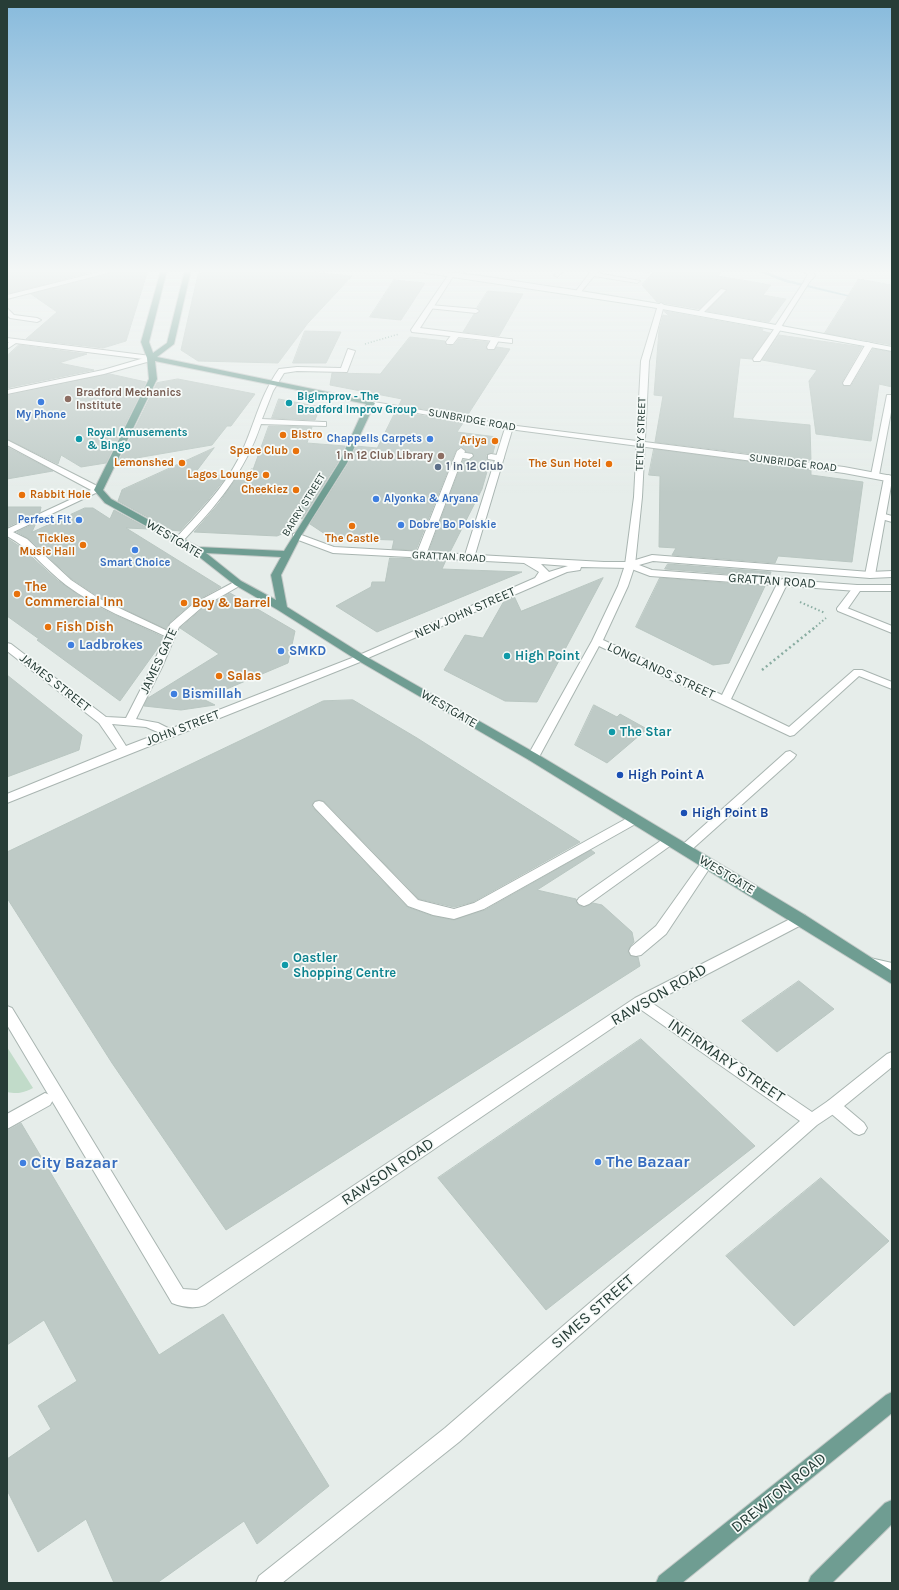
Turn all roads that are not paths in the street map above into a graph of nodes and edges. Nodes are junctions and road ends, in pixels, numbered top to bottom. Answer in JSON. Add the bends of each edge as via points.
{"nodes":[{"id":1,"x":41,"y":344,"type":"edge"},
{"id":2,"x":146,"y":344,"type":"edge"},
{"id":3,"x":170,"y":344,"type":"edge"},
{"id":4,"x":493,"y":344,"type":"edge"},
{"id":5,"x":649,"y":344,"type":"edge"},
{"id":6,"x":767,"y":344,"type":"edge"},
{"id":7,"x":870,"y":344,"type":"edge"},
{"id":8,"x":871,"y":344,"type":"edge"},
{"id":9,"x":491,"y":347,"type":"dead end"},
{"id":10,"x":892,"y":348,"type":"edge"},
{"id":11,"x":351,"y":351,"type":"road end"},
{"id":12,"x":151,"y":358,"type":"junction"},
{"id":13,"x":757,"y":359,"type":"dead end"},
{"id":14,"x":273,"y":382,"type":"junction"},
{"id":15,"x":847,"y":383,"type":"dead end"},
{"id":16,"x":7,"y":392,"type":"edge"},
{"id":17,"x":890,"y":397,"type":"dead end"},
{"id":18,"x":372,"y":403,"type":"junction"},
{"id":19,"x":257,"y":421,"type":"junction"},
{"id":20,"x":323,"y":424,"type":"dead end"},
{"id":21,"x":509,"y":427,"type":"junction"},
{"id":22,"x":7,"y":442,"type":"edge"},
{"id":23,"x":640,"y":444,"type":"junction"},
{"id":24,"x":463,"y":454,"type":"dead end"},
{"id":25,"x":875,"y":475,"type":"junction"},
{"id":26,"x":890,"y":478,"type":"edge"},
{"id":27,"x":98,"y":490,"type":"junction"},
{"id":28,"x":881,"y":516,"type":"junction"},
{"id":29,"x":892,"y":519,"type":"edge"},
{"id":30,"x":7,"y":532,"type":"edge"},
{"id":31,"x":296,"y":536,"type":"junction"},
{"id":32,"x":178,"y":541,"type":"junction"},
{"id":33,"x":196,"y":550,"type":"junction"},
{"id":34,"x":287,"y":554,"type":"junction"},
{"id":35,"x":421,"y":555,"type":"junction"},
{"id":36,"x":469,"y":558,"type":"junction"},
{"id":37,"x":525,"y":561,"type":"junction"},
{"id":38,"x":604,"y":565,"type":"junction"},
{"id":39,"x":630,"y":565,"type":"junction"},
{"id":40,"x":892,"y":574,"type":"edge"},
{"id":41,"x":870,"y":575,"type":"junction"},
{"id":42,"x":539,"y":580,"type":"junction"},
{"id":43,"x":783,"y":582,"type":"junction"},
{"id":44,"x":238,"y":583,"type":"junction"},
{"id":45,"x":857,"y":588,"type":"junction"},
{"id":46,"x":892,"y":588,"type":"edge"},
{"id":47,"x":282,"y":608,"type":"junction"},
{"id":48,"x":892,"y":630,"type":"edge"},
{"id":49,"x":171,"y":635,"type":"junction"},
{"id":50,"x":597,"y":641,"type":"junction"},
{"id":51,"x":7,"y":646,"type":"edge"},
{"id":52,"x":361,"y":658,"type":"junction"},
{"id":53,"x":892,"y":686,"type":"edge"},
{"id":54,"x":724,"y":701,"type":"junction"},
{"id":55,"x":103,"y":720,"type":"junction"},
{"id":56,"x":130,"y":722,"type":"junction"},
{"id":57,"x":169,"y":733,"type":"junction"},
{"id":58,"x":124,"y":751,"type":"junction"},
{"id":59,"x":790,"y":755,"type":"dead end"},
{"id":60,"x":533,"y":757,"type":"junction"},
{"id":61,"x":7,"y":799,"type":"edge"},
{"id":62,"x":319,"y":805,"type":"dead end"},
{"id":63,"x":634,"y":819,"type":"junction"},
{"id":64,"x":670,"y":840,"type":"junction"},
{"id":65,"x":685,"y":850,"type":"junction"},
{"id":66,"x":707,"y":863,"type":"junction"},
{"id":67,"x":584,"y":901,"type":"dead end"},
{"id":68,"x":800,"y":919,"type":"junction"},
{"id":69,"x":636,"y":951,"type":"dead end"},
{"id":70,"x":869,"y":963,"type":"junction"},
{"id":71,"x":892,"y":968,"type":"edge"},
{"id":72,"x":892,"y":978,"type":"edge"},
{"id":73,"x":640,"y":1002,"type":"junction"},
{"id":74,"x":7,"y":1012,"type":"edge"},
{"id":75,"x":892,"y":1058,"type":"edge"},
{"id":76,"x":51,"y":1097,"type":"junction"},
{"id":77,"x":833,"y":1106,"type":"junction"},
{"id":78,"x":812,"y":1120,"type":"junction"},
{"id":79,"x":7,"y":1122,"type":"edge"},
{"id":80,"x":859,"y":1128,"type":"dead end"},
{"id":81,"x":892,"y":1401,"type":"edge"},
{"id":82,"x":892,"y":1510,"type":"edge"},
{"id":83,"x":266,"y":1583,"type":"edge"},
{"id":84,"x":666,"y":1583,"type":"edge"},
{"id":85,"x":818,"y":1583,"type":"edge"}],
"edges":[{"from":1,"to":12,"type":"street","name":"SUNBRIDGE ROAD"},
{"from":2,"to":12,"type":"main road"},
{"from":3,"to":12,"type":"main road"},
{"from":4,"to":9,"type":"street"},
{"from":5,"to":23,"type":"street","name":"TETLEY STREET","via":[[644,361]]},
{"from":6,"to":13,"type":"street"},
{"from":7,"to":15,"type":"street"},
{"from":8,"to":10,"type":"street"},
{"from":11,"to":14,"type":"street","via":[[344,370],[288,369],[282,371]]},
{"from":12,"to":14,"type":"main road","name":"SUNBRIDGE ROAD"},
{"from":12,"to":16,"type":"street","via":[[104,372]]},
{"from":12,"to":27,"type":"main road","via":[[153,379]]},
{"from":14,"to":18,"type":"main road","name":"SUNBRIDGE ROAD"},
{"from":14,"to":19,"type":"street"},
{"from":17,"to":25,"type":"street"},
{"from":18,"to":21,"type":"street","name":"SUNBRIDGE ROAD"},
{"from":18,"to":31,"type":"main road","name":"BARRY STREET","via":[[343,463]]},
{"from":19,"to":20,"type":"street"},
{"from":19,"to":32,"type":"street","via":[[244,457],[224,490]]},
{"from":21,"to":23,"type":"street","name":"SUNBRIDGE ROAD"},
{"from":21,"to":36,"type":"street","via":[[496,458]]},
{"from":22,"to":27,"type":"street","name":"WESTGATE"},
{"from":23,"to":25,"type":"street","name":"SUNBRIDGE ROAD"},
{"from":23,"to":39,"type":"street","name":"TETLEY STREET","via":[[638,497]]},
{"from":24,"to":35,"type":"street"},
{"from":25,"to":26,"type":"street","name":"SUNBRIDGE ROAD"},
{"from":26,"to":28,"type":"street"},
{"from":27,"to":30,"type":"street"},
{"from":27,"to":32,"type":"main road","name":"WESTGATE","via":[[108,501]]},
{"from":28,"to":29,"type":"street"},
{"from":28,"to":41,"type":"street"},
{"from":30,"to":49,"type":"street","via":[[24,541],[68,582],[94,600]]},
{"from":31,"to":34,"type":"main road","name":"BARRY STREET"},
{"from":31,"to":35,"type":"street","name":"GRATTAN ROAD","via":[[333,550]]},
{"from":32,"to":33,"type":"main road","name":"WESTGATE"},
{"from":33,"to":34,"type":"main road"},
{"from":33,"to":44,"type":"main road","name":"WESTGATE"},
{"from":34,"to":47,"type":"main road","name":"BARRY STREET","via":[[276,575]]},
{"from":35,"to":36,"type":"street","name":"GRATTAN ROAD"},
{"from":36,"to":37,"type":"street","name":"GRATTAN ROAD"},
{"from":37,"to":38,"type":"street","name":"GRATTAN ROAD"},
{"from":37,"to":42,"type":"street","via":[[539,566],[544,572]]},
{"from":38,"to":39,"type":"street","name":"GRATTAN ROAD"},
{"from":38,"to":42,"type":"street","name":"GRATTAN ROAD","via":[[565,569]]},
{"from":39,"to":41,"type":"street","name":"GRATTAN ROAD","via":[[652,558]]},
{"from":39,"to":43,"type":"street","name":"GRATTAN ROAD","via":[[650,573]]},
{"from":39,"to":50,"type":"street","name":"TETLEY STREET"},
{"from":40,"to":41,"type":"street","name":"GRATTAN ROAD"},
{"from":42,"to":52,"type":"street","name":"NEW JOHN STREET"},
{"from":43,"to":45,"type":"street","name":"GRATTAN ROAD"},
{"from":43,"to":54,"type":"street"},
{"from":44,"to":47,"type":"main road","name":"WESTGATE"},
{"from":44,"to":49,"type":"street","name":"JAMES GATE","via":[[197,606],[174,626]]},
{"from":45,"to":46,"type":"street","name":"GRATTAN ROAD"},
{"from":45,"to":48,"type":"street","via":[[842,609]]},
{"from":47,"to":52,"type":"main road","name":"WESTGATE"},
{"from":49,"to":56,"type":"street","name":"JAMES GATE"},
{"from":50,"to":54,"type":"street","name":"LONGLANDS STREET"},
{"from":50,"to":60,"type":"street","name":"TETLEY STREET"},
{"from":51,"to":55,"type":"street","name":"JAMES STREET"},
{"from":52,"to":57,"type":"street","name":"JOHN STREET"},
{"from":52,"to":60,"type":"main road","name":"WESTGATE"},
{"from":53,"to":54,"type":"street","name":"LONGLANDS STREET","via":[[858,672],[790,732]]},
{"from":55,"to":56,"type":"street","name":"JAMES STREET"},
{"from":55,"to":58,"type":"street","name":"JAMES STREET"},
{"from":56,"to":57,"type":"street","name":"JAMES STREET","via":[[159,726]]},
{"from":57,"to":58,"type":"street","name":"JOHN STREET"},
{"from":58,"to":61,"type":"street","name":"JOHN STREET"},
{"from":59,"to":65,"type":"street"},
{"from":60,"to":63,"type":"main road","name":"WESTGATE"},
{"from":62,"to":63,"type":"street","via":[[413,903],[454,914],[479,906]]},
{"from":63,"to":64,"type":"main road","name":"WESTGATE"},
{"from":64,"to":65,"type":"main road","name":"WESTGATE"},
{"from":64,"to":67,"type":"street"},
{"from":65,"to":66,"type":"main road","name":"WESTGATE"},
{"from":66,"to":68,"type":"main road","name":"WESTGATE"},
{"from":66,"to":69,"type":"street","via":[[660,930]]},
{"from":68,"to":70,"type":"main road","name":"WESTGATE"},
{"from":68,"to":73,"type":"street","name":"RAWSON ROAD"},
{"from":70,"to":71,"type":"street"},
{"from":70,"to":72,"type":"main road","name":"WESTGATE"},
{"from":73,"to":76,"type":"street","name":"RAWSON ROAD","via":[[199,1299],[178,1297]]},
{"from":73,"to":78,"type":"street","name":"INFIRMARY STREET"},
{"from":74,"to":76,"type":"street"},
{"from":75,"to":77,"type":"street","name":"SIMES STREET"},
{"from":76,"to":79,"type":"street"},
{"from":77,"to":78,"type":"street","name":"SIMES STREET"},
{"from":77,"to":80,"type":"street"},
{"from":78,"to":83,"type":"street","name":"SIMES STREET","via":[[452,1435]]},
{"from":81,"to":84,"type":"main road","name":"DREWTON ROAD"},
{"from":82,"to":85,"type":"main road"}]}
